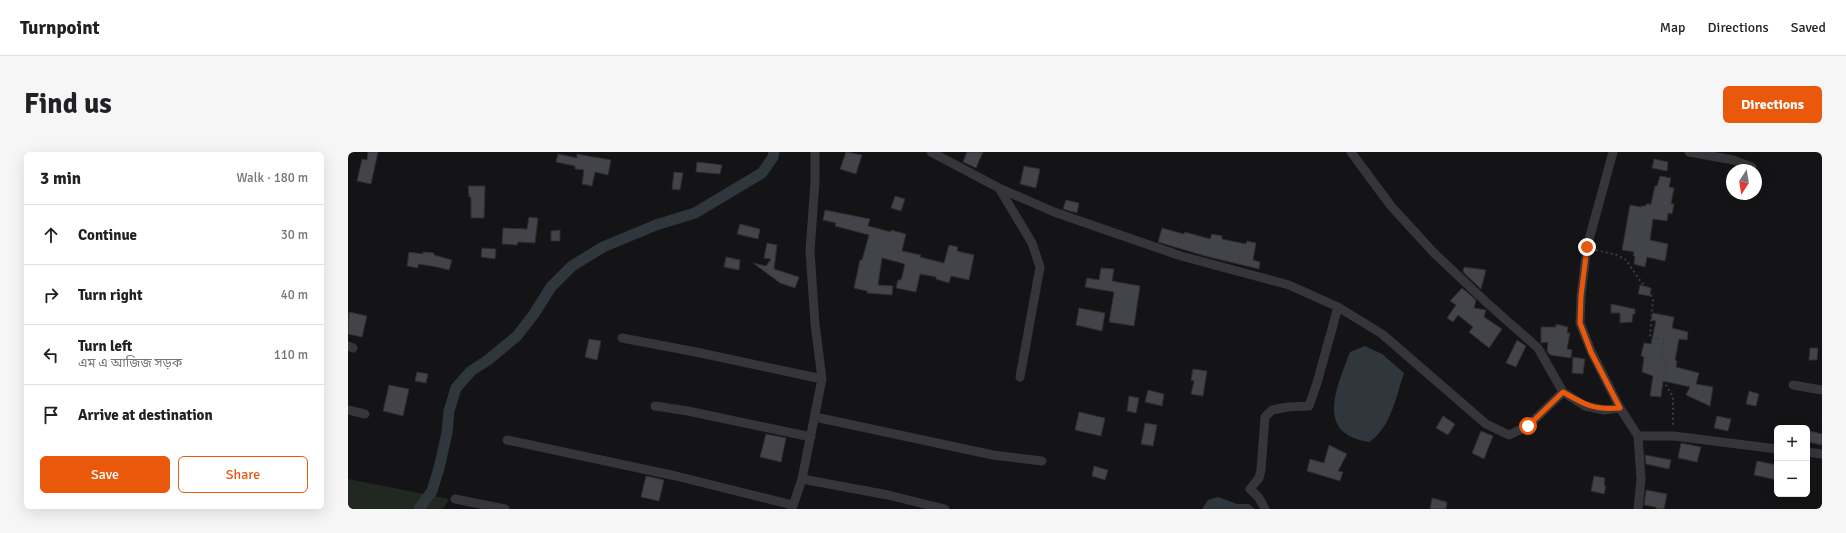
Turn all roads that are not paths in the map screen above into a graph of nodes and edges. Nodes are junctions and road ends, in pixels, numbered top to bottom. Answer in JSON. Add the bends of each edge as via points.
{"nodes":[{"id":1,"x":815,"y":152,"type":"edge"},
{"id":2,"x":930,"y":152,"type":"edge"},
{"id":3,"x":1351,"y":152,"type":"edge"},
{"id":4,"x":1613,"y":152,"type":"edge"},
{"id":5,"x":1689,"y":152,"type":"edge"},
{"id":6,"x":1744,"y":164,"type":"edge"},
{"id":7,"x":999,"y":188,"type":"junction"},
{"id":8,"x":1338,"y":307,"type":"junction"},
{"id":9,"x":622,"y":338,"type":"dead end"},
{"id":10,"x":1020,"y":377,"type":"dead end"},
{"id":11,"x":822,"y":379,"type":"junction"},
{"id":12,"x":1793,"y":385,"type":"dead end"},
{"id":13,"x":1822,"y":390,"type":"edge"},
{"id":14,"x":1563,"y":392,"type":"junction"},
{"id":15,"x":655,"y":406,"type":"dead end"},
{"id":16,"x":1620,"y":408,"type":"junction"},
{"id":17,"x":348,"y":410,"type":"edge"},
{"id":18,"x":365,"y":414,"type":"dead end"},
{"id":19,"x":815,"y":417,"type":"junction"},
{"id":20,"x":1638,"y":436,"type":"junction"},
{"id":21,"x":811,"y":437,"type":"junction"},
{"id":22,"x":507,"y":440,"type":"dead end"},
{"id":23,"x":1774,"y":449,"type":"edge"},
{"id":24,"x":1810,"y":452,"type":"edge"},
{"id":25,"x":1822,"y":454,"type":"edge"},
{"id":26,"x":1042,"y":461,"type":"dead end"},
{"id":27,"x":802,"y":479,"type":"junction"},
{"id":28,"x":455,"y":499,"type":"dead end"},
{"id":29,"x":792,"y":507,"type":"edge"},
{"id":30,"x":505,"y":509,"type":"edge"},
{"id":31,"x":945,"y":509,"type":"edge"},
{"id":32,"x":1265,"y":509,"type":"edge"},
{"id":33,"x":1638,"y":509,"type":"edge"}],
"edges":[{"from":1,"to":11,"type":"street","via":[[810,251]]},
{"from":2,"to":7,"type":"street"},
{"from":3,"to":14,"type":"street","via":[[1390,206],[1434,253],[1538,348]]},
{"from":4,"to":16,"type":"street","via":[[1587,247],[1580,323],[1591,352]]},
{"from":5,"to":6,"type":"street"},
{"from":7,"to":8,"type":"street","via":[[1054,212],[1181,256],[1289,285]]},
{"from":7,"to":10,"type":"street","via":[[1032,243],[1040,267]]},
{"from":8,"to":14,"type":"street","via":[[1382,334],[1486,424],[1509,435],[1528,426]]},
{"from":8,"to":32,"type":"street","via":[[1309,406],[1288,406],[1272,410],[1265,417],[1261,470],[1259,478],[1250,489]]},
{"from":9,"to":11,"type":"street"},
{"from":11,"to":19,"type":"street"},
{"from":12,"to":13,"type":"street"},
{"from":14,"to":16,"type":"street","via":[[1585,406],[1604,410]]},
{"from":15,"to":21,"type":"street"},
{"from":16,"to":20,"type":"street"},
{"from":17,"to":18,"type":"street"},
{"from":19,"to":21,"type":"street"},
{"from":19,"to":26,"type":"street","via":[[993,455]]},
{"from":20,"to":23,"type":"street","via":[[1674,436]]},
{"from":20,"to":33,"type":"street","via":[[1641,479]]},
{"from":21,"to":27,"type":"street"},
{"from":22,"to":29,"type":"street","via":[[676,476]]},
{"from":24,"to":25,"type":"street"},
{"from":27,"to":29,"type":"street"},
{"from":27,"to":31,"type":"street"},
{"from":28,"to":30,"type":"street"}]}
